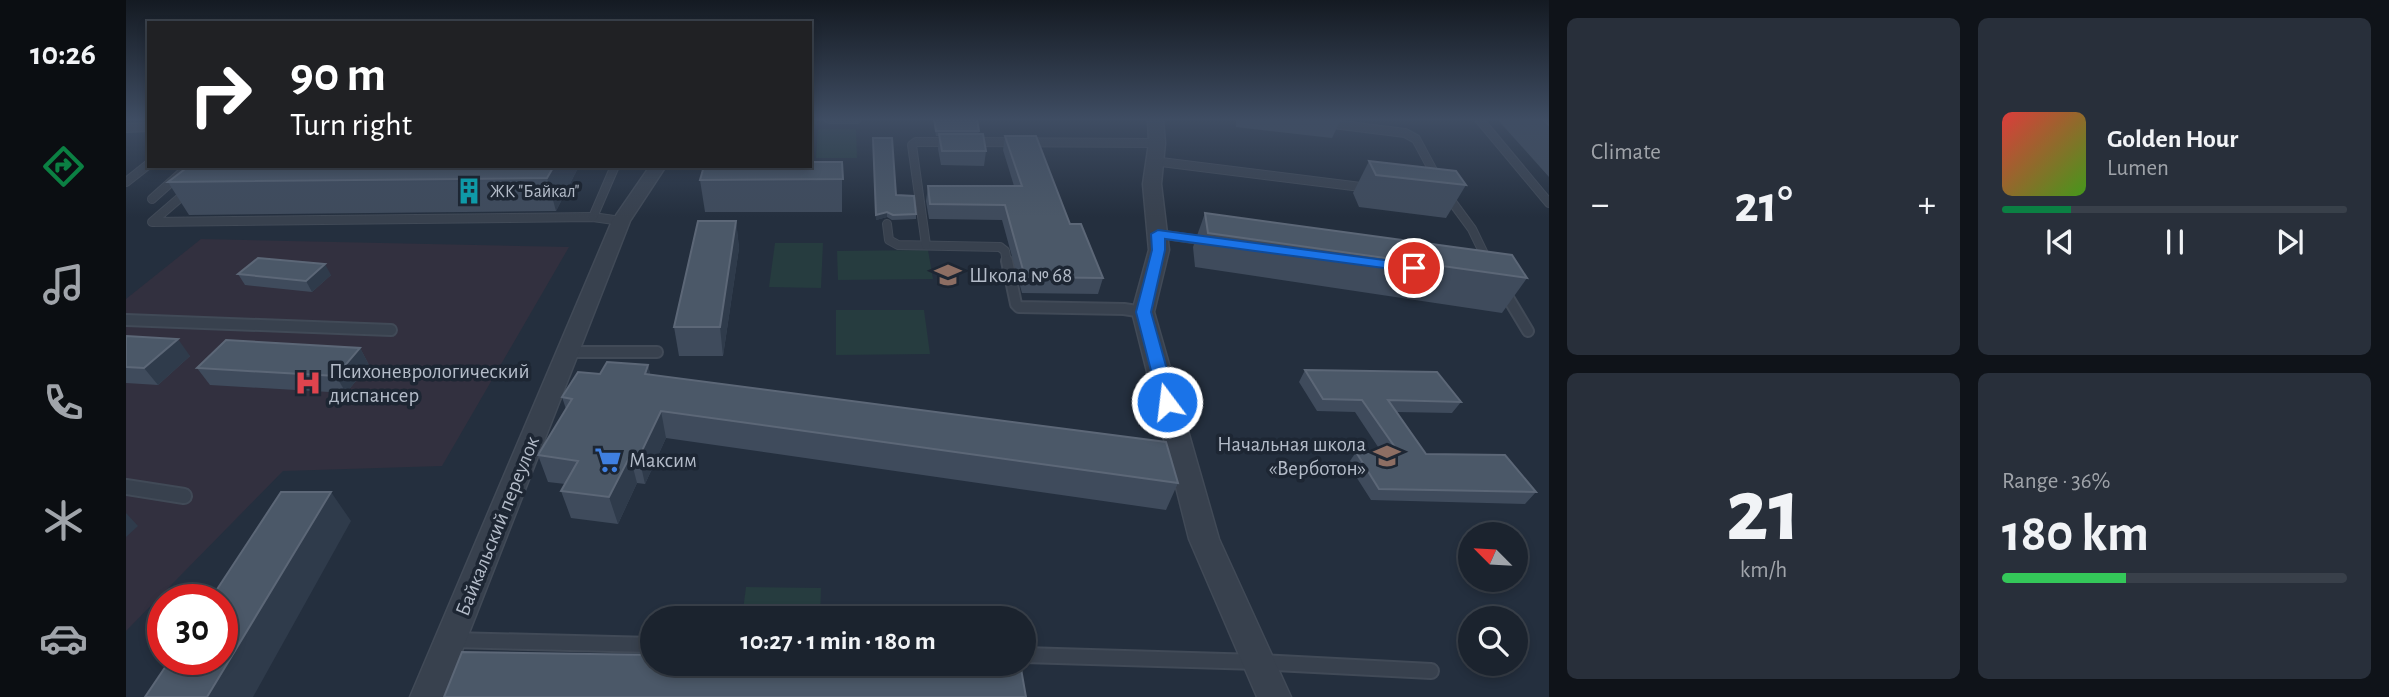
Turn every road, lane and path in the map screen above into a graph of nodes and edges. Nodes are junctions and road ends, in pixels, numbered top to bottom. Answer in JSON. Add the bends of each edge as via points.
{"nodes":[{"id":1,"x":913,"y":152,"type":"edge"},
{"id":2,"x":1154,"y":152,"type":"edge"},
{"id":3,"x":1204,"y":152,"type":"edge"},
{"id":4,"x":1423,"y":152,"type":"edge"},
{"id":5,"x":1506,"y":152,"type":"edge"},
{"id":6,"x":147,"y":165,"type":"edge"},
{"id":7,"x":186,"y":168,"type":"edge"},
{"id":8,"x":614,"y":168,"type":"edge"},
{"id":9,"x":657,"y":168,"type":"edge"},
{"id":10,"x":138,"y":172,"type":"junction"},
{"id":11,"x":126,"y":173,"type":"edge"},
{"id":12,"x":200,"y":180,"type":"edge"},
{"id":13,"x":126,"y":182,"type":"edge"},
{"id":14,"x":1381,"y":190,"type":"edge"},
{"id":15,"x":1435,"y":197,"type":"edge"},
{"id":16,"x":1449,"y":198,"type":"junction"},
{"id":17,"x":152,"y":199,"type":"dead end"},
{"id":18,"x":1549,"y":203,"type":"edge"},
{"id":19,"x":593,"y":217,"type":"junction"},
{"id":20,"x":621,"y":221,"type":"junction"},
{"id":21,"x":887,"y":224,"type":"dead end"},
{"id":22,"x":1158,"y":234,"type":"junction"},
{"id":23,"x":1223,"y":243,"type":"edge"},
{"id":24,"x":926,"y":245,"type":"junction"},
{"id":25,"x":1492,"y":270,"type":"edge"},
{"id":26,"x":1497,"y":279,"type":"edge"},
{"id":27,"x":1143,"y":312,"type":"junction"},
{"id":28,"x":126,"y":320,"type":"edge"},
{"id":29,"x":391,"y":330,"type":"dead end"},
{"id":30,"x":1528,"y":331,"type":"dead end"},
{"id":31,"x":568,"y":352,"type":"junction"},
{"id":32,"x":657,"y":352,"type":"dead end"},
{"id":33,"x":126,"y":487,"type":"edge"},
{"id":34,"x":184,"y":496,"type":"dead end"},
{"id":35,"x":451,"y":640,"type":"junction"},
{"id":36,"x":640,"y":645,"type":"edge"},
{"id":37,"x":1036,"y":656,"type":"edge"},
{"id":38,"x":1258,"y":662,"type":"junction"},
{"id":39,"x":1431,"y":671,"type":"dead end"},
{"id":40,"x":427,"y":697,"type":"edge"},
{"id":41,"x":1275,"y":697,"type":"edge"}],
"edges":[{"from":1,"to":24,"type":"lane"},
{"from":2,"to":22,"type":"street","via":[[1152,184]]},
{"from":3,"to":14,"type":"lane"},
{"from":4,"to":16,"type":"lane"},
{"from":5,"to":18,"type":"lane"},
{"from":6,"to":10,"type":"lane"},
{"from":7,"to":17,"type":"lane"},
{"from":8,"to":19,"type":"lane"},
{"from":9,"to":20,"type":"street","name":"Байкальский переулок"},
{"from":10,"to":11,"type":"lane"},
{"from":10,"to":13,"type":"lane"},
{"from":12,"to":19,"type":"lane","via":[[152,222]]},
{"from":15,"to":16,"type":"lane"},
{"from":16,"to":25,"type":"lane","via":[[1472,229]]},
{"from":19,"to":20,"type":"lane"},
{"from":20,"to":31,"type":"street","name":"Байкальский переулок"},
{"from":21,"to":24,"type":"lane","via":[[892,243]]},
{"from":22,"to":23,"type":"lane"},
{"from":22,"to":27,"type":"street","via":[[1159,250]]},
{"from":24,"to":27,"type":"lane","via":[[1000,247],[1019,307]]},
{"from":26,"to":30,"type":"lane"},
{"from":27,"to":38,"type":"street","via":[[1172,447],[1203,539]]},
{"from":28,"to":29,"type":"lane"},
{"from":31,"to":32,"type":"lane"},
{"from":31,"to":35,"type":"street","name":"Байкальский переулок","via":[[564,378]]},
{"from":33,"to":34,"type":"lane"},
{"from":35,"to":36,"type":"lane"},
{"from":35,"to":40,"type":"street","name":"Байкальский переулок"},
{"from":37,"to":38,"type":"lane"},
{"from":38,"to":39,"type":"lane"},
{"from":38,"to":41,"type":"street"}]}
